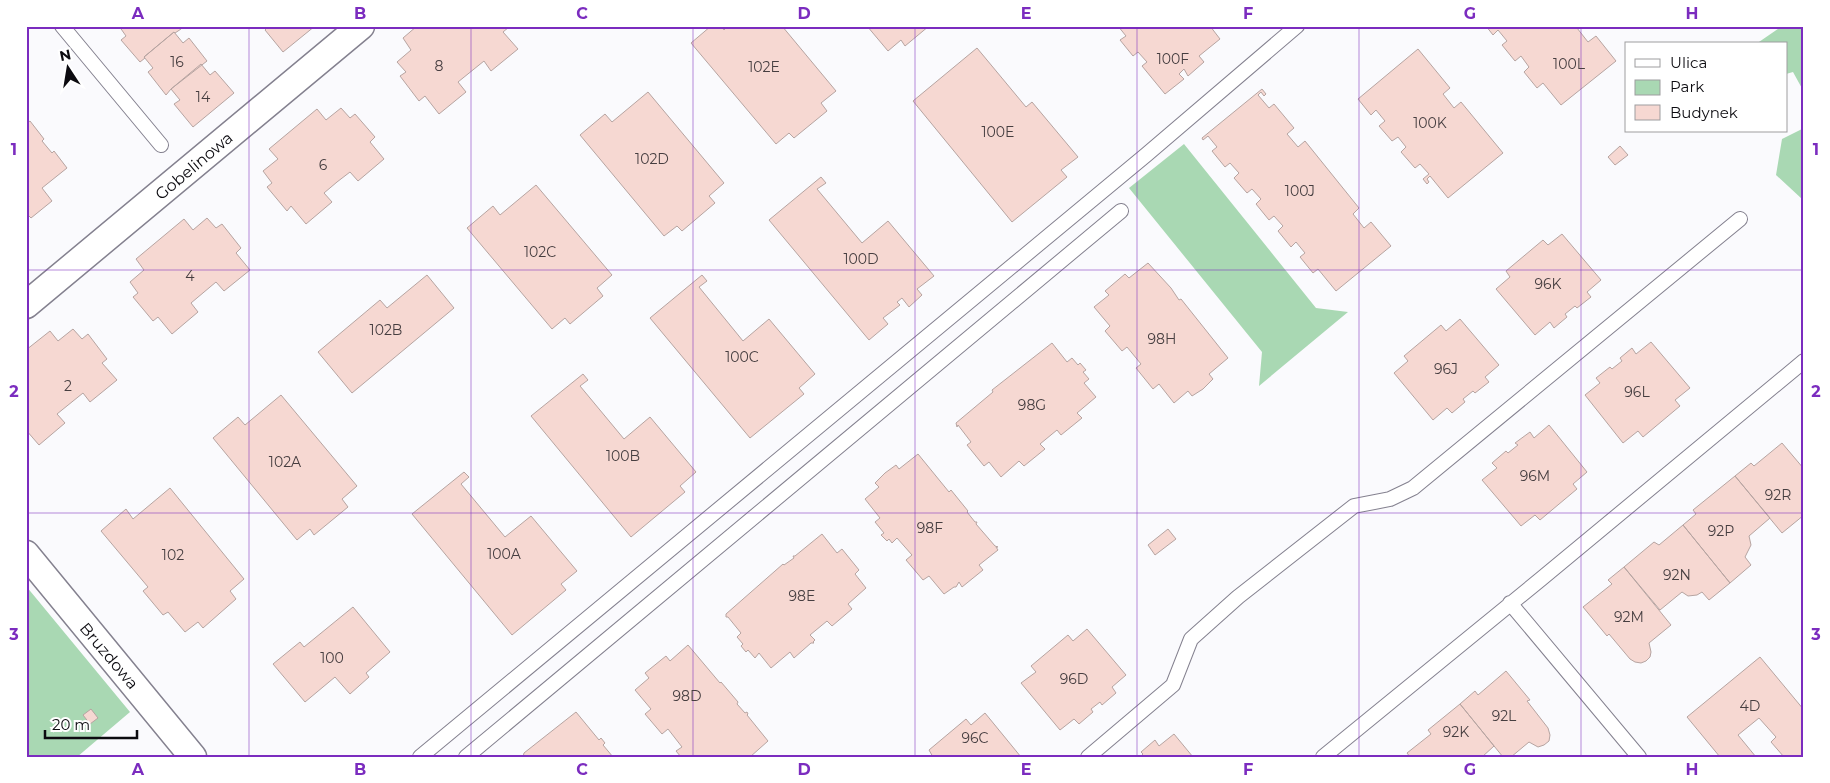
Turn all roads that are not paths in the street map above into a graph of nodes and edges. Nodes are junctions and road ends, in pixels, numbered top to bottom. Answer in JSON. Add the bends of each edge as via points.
{"nodes":[{"id":1,"x":62,"y":26,"type":"edge"},
{"id":2,"x":361,"y":26,"type":"edge"},
{"id":3,"x":1296,"y":26,"type":"edge"},
{"id":4,"x":161,"y":145,"type":"dead end"},
{"id":5,"x":1121,"y":211,"type":"dead end"},
{"id":6,"x":1740,"y":219,"type":"dead end"},
{"id":7,"x":26,"y":305,"type":"edge"},
{"id":8,"x":1804,"y":361,"type":"edge"},
{"id":9,"x":26,"y":554,"type":"edge"},
{"id":10,"x":1510,"y":603,"type":"junction"},
{"id":11,"x":193,"y":757,"type":"edge"},
{"id":12,"x":420,"y":757,"type":"edge"},
{"id":13,"x":466,"y":757,"type":"edge"},
{"id":14,"x":1088,"y":757,"type":"edge"},
{"id":15,"x":1322,"y":757,"type":"edge"},
{"id":16,"x":1639,"y":757,"type":"edge"}],
"edges":[{"from":1,"to":4,"type":"lane"},
{"from":2,"to":7,"type":"street","name":"Gobelinowa"},
{"from":3,"to":12,"type":"lane"},
{"from":5,"to":13,"type":"lane"},
{"from":6,"to":14,"type":"lane","via":[[1413,488],[1390,499],[1354,506],[1238,597],[1191,639],[1173,684]]},
{"from":8,"to":10,"type":"lane"},
{"from":9,"to":11,"type":"street","name":"Bruzdowa"},
{"from":10,"to":15,"type":"lane"},
{"from":10,"to":16,"type":"lane"}]}
